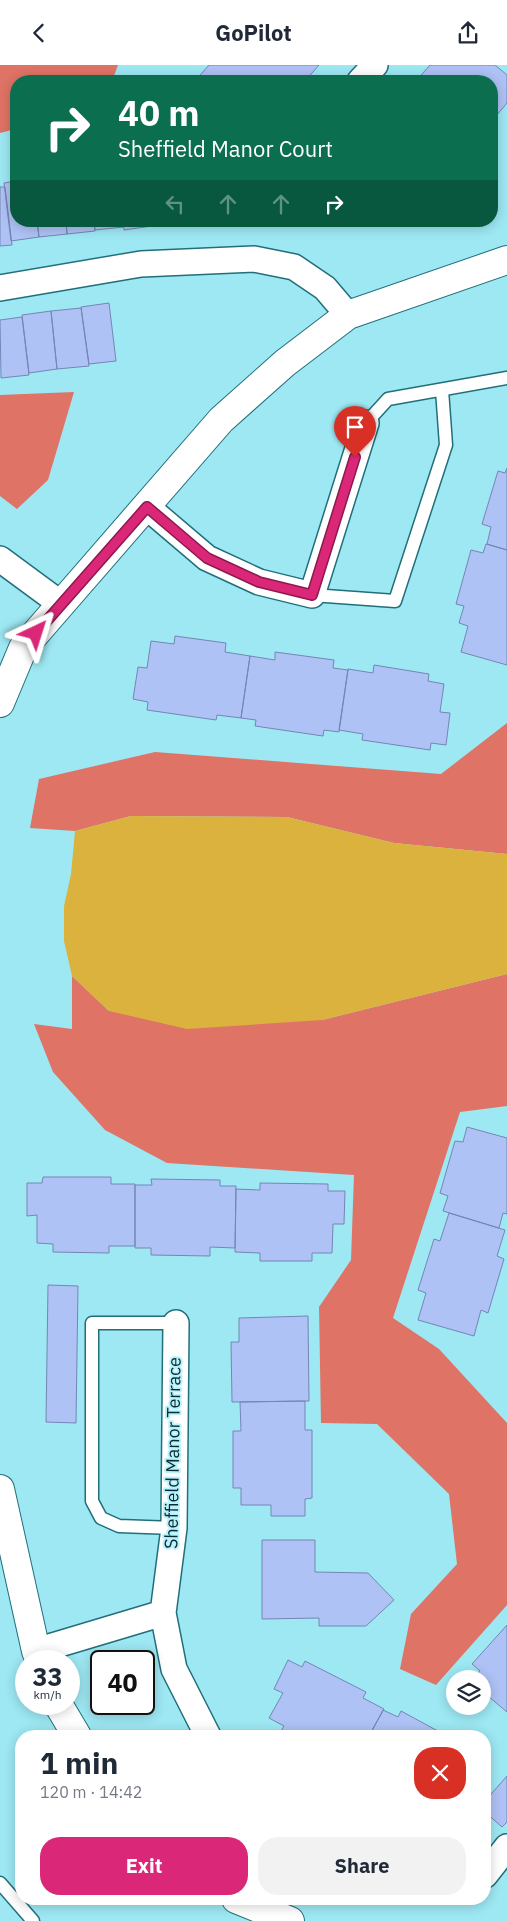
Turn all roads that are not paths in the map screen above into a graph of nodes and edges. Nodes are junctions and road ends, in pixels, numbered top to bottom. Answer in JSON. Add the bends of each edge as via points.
{"nodes":[{"id":1,"x":374,"y":65,"type":"edge"},
{"id":2,"x":365,"y":75,"type":"edge"},
{"id":3,"x":507,"y":260,"type":"edge"},
{"id":4,"x":0,"y":288,"type":"edge"},
{"id":5,"x":348,"y":315,"type":"junction"},
{"id":6,"x":507,"y":379,"type":"edge"},
{"id":7,"x":442,"y":390,"type":"junction"},
{"id":8,"x":366,"y":423,"type":"joint"},
{"id":9,"x":147,"y":507,"type":"junction"},
{"id":10,"x":0,"y":559,"type":"edge"},
{"id":11,"x":312,"y":595,"type":"junction"},
{"id":12,"x":61,"y":604,"type":"junction"},
{"id":13,"x":0,"y":703,"type":"edge"},
{"id":14,"x":176,"y":1323,"type":"joint"},
{"id":15,"x":0,"y":1489,"type":"edge"},
{"id":16,"x":174,"y":1528,"type":"junction"},
{"id":17,"x":163,"y":1613,"type":"junction"},
{"id":18,"x":37,"y":1650,"type":"edge"},
{"id":19,"x":55,"y":1650,"type":"edge"},
{"id":20,"x":65,"y":1715,"type":"edge"},
{"id":21,"x":73,"y":1730,"type":"edge"},
{"id":22,"x":205,"y":1730,"type":"edge"},
{"id":23,"x":507,"y":1847,"type":"edge"},
{"id":24,"x":491,"y":1867,"type":"edge"},
{"id":25,"x":0,"y":1883,"type":"edge"},
{"id":26,"x":15,"y":1900,"type":"edge"},
{"id":27,"x":19,"y":1905,"type":"edge"},
{"id":28,"x":251,"y":1905,"type":"edge"},
{"id":29,"x":33,"y":1921,"type":"edge"},
{"id":30,"x":290,"y":1921,"type":"edge"}],
"edges":[{"from":1,"to":2,"type":"street"},
{"from":3,"to":5,"type":"street"},
{"from":4,"to":5,"type":"street","via":[[141,264],[254,259],[294,267],[325,288]]},
{"from":5,"to":9,"type":"street","via":[[285,363],[221,420]]},
{"from":6,"to":7,"type":"lane"},
{"from":7,"to":8,"type":"lane","via":[[388,399]]},
{"from":7,"to":11,"type":"lane","via":[[446,445],[395,601]]},
{"from":8,"to":11,"type":"street"},
{"from":9,"to":11,"type":"street","via":[[207,558],[259,582]]},
{"from":9,"to":12,"type":"street"},
{"from":10,"to":12,"type":"street"},
{"from":12,"to":13,"type":"street","via":[[23,648]]},
{"from":14,"to":16,"type":"street","name":"Sheffield Manor Terrace"},
{"from":14,"to":16,"type":"lane","via":[[92,1323],[92,1501],[101,1518],[119,1526]]},
{"from":15,"to":18,"type":"street"},
{"from":16,"to":17,"type":"street","name":"Sheffield Manor Terrace"},
{"from":17,"to":19,"type":"street"},
{"from":17,"to":22,"type":"street","name":"Sheffield Manor Terrace","via":[[174,1669]]},
{"from":20,"to":21,"type":"street"},
{"from":23,"to":24,"type":"street"},
{"from":25,"to":26,"type":"lane"},
{"from":27,"to":29,"type":"lane"},
{"from":28,"to":30,"type":"street"}]}
